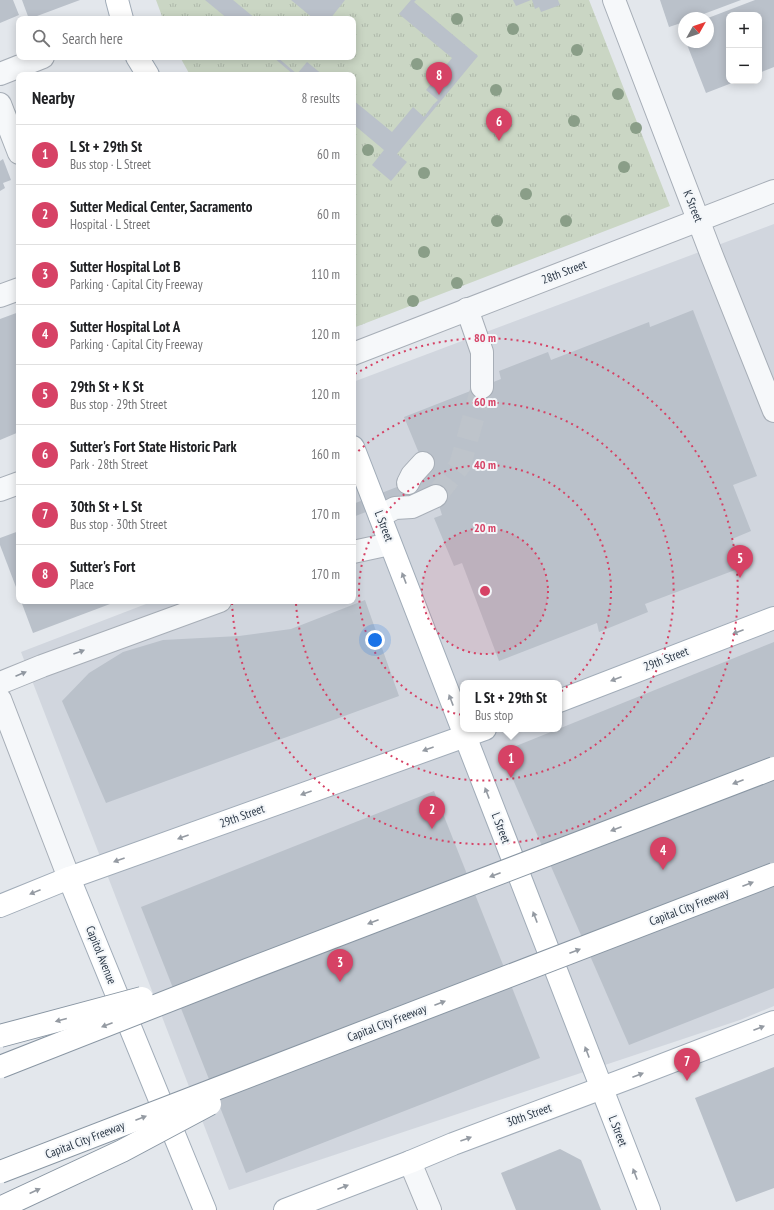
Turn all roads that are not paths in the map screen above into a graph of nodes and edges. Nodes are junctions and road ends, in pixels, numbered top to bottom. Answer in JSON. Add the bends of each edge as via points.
{"nodes":[{"id":1,"x":117,"y":0,"type":"edge"},
{"id":2,"x":614,"y":0,"type":"edge"},
{"id":3,"x":121,"y":16,"type":"edge"},
{"id":4,"x":35,"y":60,"type":"edge"},
{"id":5,"x":139,"y":60,"type":"edge"},
{"id":6,"x":146,"y":72,"type":"edge"},
{"id":7,"x":0,"y":74,"type":"edge"},
{"id":8,"x":0,"y":104,"type":"edge"},
{"id":9,"x":16,"y":145,"type":"edge"},
{"id":10,"x":774,"y":191,"type":"edge"},
{"id":11,"x":700,"y":220,"type":"junction"},
{"id":12,"x":16,"y":290,"type":"edge"},
{"id":13,"x":0,"y":296,"type":"edge"},
{"id":14,"x":467,"y":309,"type":"junction"},
{"id":15,"x":356,"y":353,"type":"edge"},
{"id":16,"x":482,"y":387,"type":"tunnel mouth"},
{"id":17,"x":774,"y":411,"type":"edge"},
{"id":18,"x":356,"y":451,"type":"edge"},
{"id":19,"x":423,"y":463,"type":"dead end"},
{"id":20,"x":16,"y":484,"type":"edge"},
{"id":21,"x":0,"y":490,"type":"edge"},
{"id":22,"x":436,"y":496,"type":"tunnel mouth"},
{"id":23,"x":396,"y":501,"type":"junction"},
{"id":24,"x":390,"y":544,"type":"junction"},
{"id":25,"x":356,"y":551,"type":"edge"},
{"id":26,"x":212,"y":604,"type":"edge"},
{"id":27,"x":774,"y":618,"type":"edge"},
{"id":28,"x":0,"y":683,"type":"edge"},
{"id":29,"x":0,"y":699,"type":"edge"},
{"id":30,"x":460,"y":699,"type":"edge"},
{"id":31,"x":562,"y":700,"type":"edge"},
{"id":32,"x":475,"y":732,"type":"edge"},
{"id":33,"x":774,"y":768,"type":"edge"},
{"id":34,"x":774,"y":874,"type":"edge"},
{"id":35,"x":70,"y":878,"type":"junction"},
{"id":36,"x":0,"y":906,"type":"edge"},
{"id":37,"x":247,"y":970,"type":"junction"},
{"id":38,"x":774,"y":1022,"type":"edge"},
{"id":39,"x":0,"y":1036,"type":"edge"},
{"id":40,"x":300,"y":1057,"type":"junction"},
{"id":41,"x":0,"y":1066,"type":"edge"},
{"id":42,"x":602,"y":1088,"type":"junction"},
{"id":43,"x":410,"y":1162,"type":"junction"},
{"id":44,"x":0,"y":1172,"type":"edge"},
{"id":45,"x":309,"y":1206,"type":"edge"},
{"id":46,"x":0,"y":1208,"type":"edge"},
{"id":47,"x":205,"y":1210,"type":"edge"},
{"id":48,"x":285,"y":1210,"type":"edge"},
{"id":49,"x":430,"y":1210,"type":"edge"},
{"id":50,"x":649,"y":1210,"type":"edge"}],
"edges":[{"from":1,"to":3,"type":"main road"},
{"from":2,"to":11,"type":"street","name":"K Street"},
{"from":4,"to":7,"type":"street"},
{"from":5,"to":6,"type":"main road"},
{"from":8,"to":9,"type":"street"},
{"from":10,"to":11,"type":"street","name":"28th Street"},
{"from":11,"to":14,"type":"street","name":"28th Street"},
{"from":11,"to":17,"type":"street","name":"K Street"},
{"from":12,"to":13,"type":"street"},
{"from":14,"to":15,"type":"street","name":"28th Street"},
{"from":14,"to":16,"type":"street","via":[[482,352]]},
{"from":18,"to":23,"type":"main road","name":"L Street"},
{"from":19,"to":23,"type":"street","via":[[412,475]]},
{"from":20,"to":21,"type":"street"},
{"from":22,"to":23,"type":"street","via":[[412,507]]},
{"from":23,"to":24,"type":"main road","name":"L Street"},
{"from":24,"to":25,"type":"street"},
{"from":30,"to":24,"type":"main road","name":"L Street","one_way":true},
{"from":28,"to":26,"type":"street","one_way":true},
{"from":27,"to":31,"type":"main road","name":"29th Street","one_way":true},
{"from":29,"to":35,"type":"street","name":"Capitol Avenue"},
{"from":32,"to":35,"type":"main road","name":"29th Street","one_way":true},
{"from":42,"to":32,"type":"main road","name":"L Street","one_way":true},
{"from":33,"to":37,"type":"main road","one_way":true,"bridge":true},
{"from":40,"to":34,"type":"main road","name":"Capital City Freeway","one_way":true,"bridge":true},
{"from":35,"to":36,"type":"main road","name":"29th Street","one_way":true},
{"from":35,"to":47,"type":"main road","name":"Capitol Avenue"},
{"from":37,"to":39,"type":"main road","one_way":true,"bridge":true},
{"from":37,"to":41,"type":"main road","one_way":true,"bridge":true},
{"from":42,"to":38,"type":"main road","name":"30th Street","one_way":true},
{"from":44,"to":40,"type":"main road","name":"Capital City Freeway","one_way":true,"bridge":true},
{"from":46,"to":40,"type":"main road","one_way":true,"bridge":true,"via":[[122,1151]]},
{"from":43,"to":42,"type":"main road","name":"30th Street","one_way":true},
{"from":50,"to":42,"type":"main road","name":"L Street","one_way":true},
{"from":45,"to":43,"type":"main road","name":"30th Street","one_way":true},
{"from":43,"to":49,"type":"street"},
{"from":45,"to":48,"type":"main road","name":"30th Street"}]}
